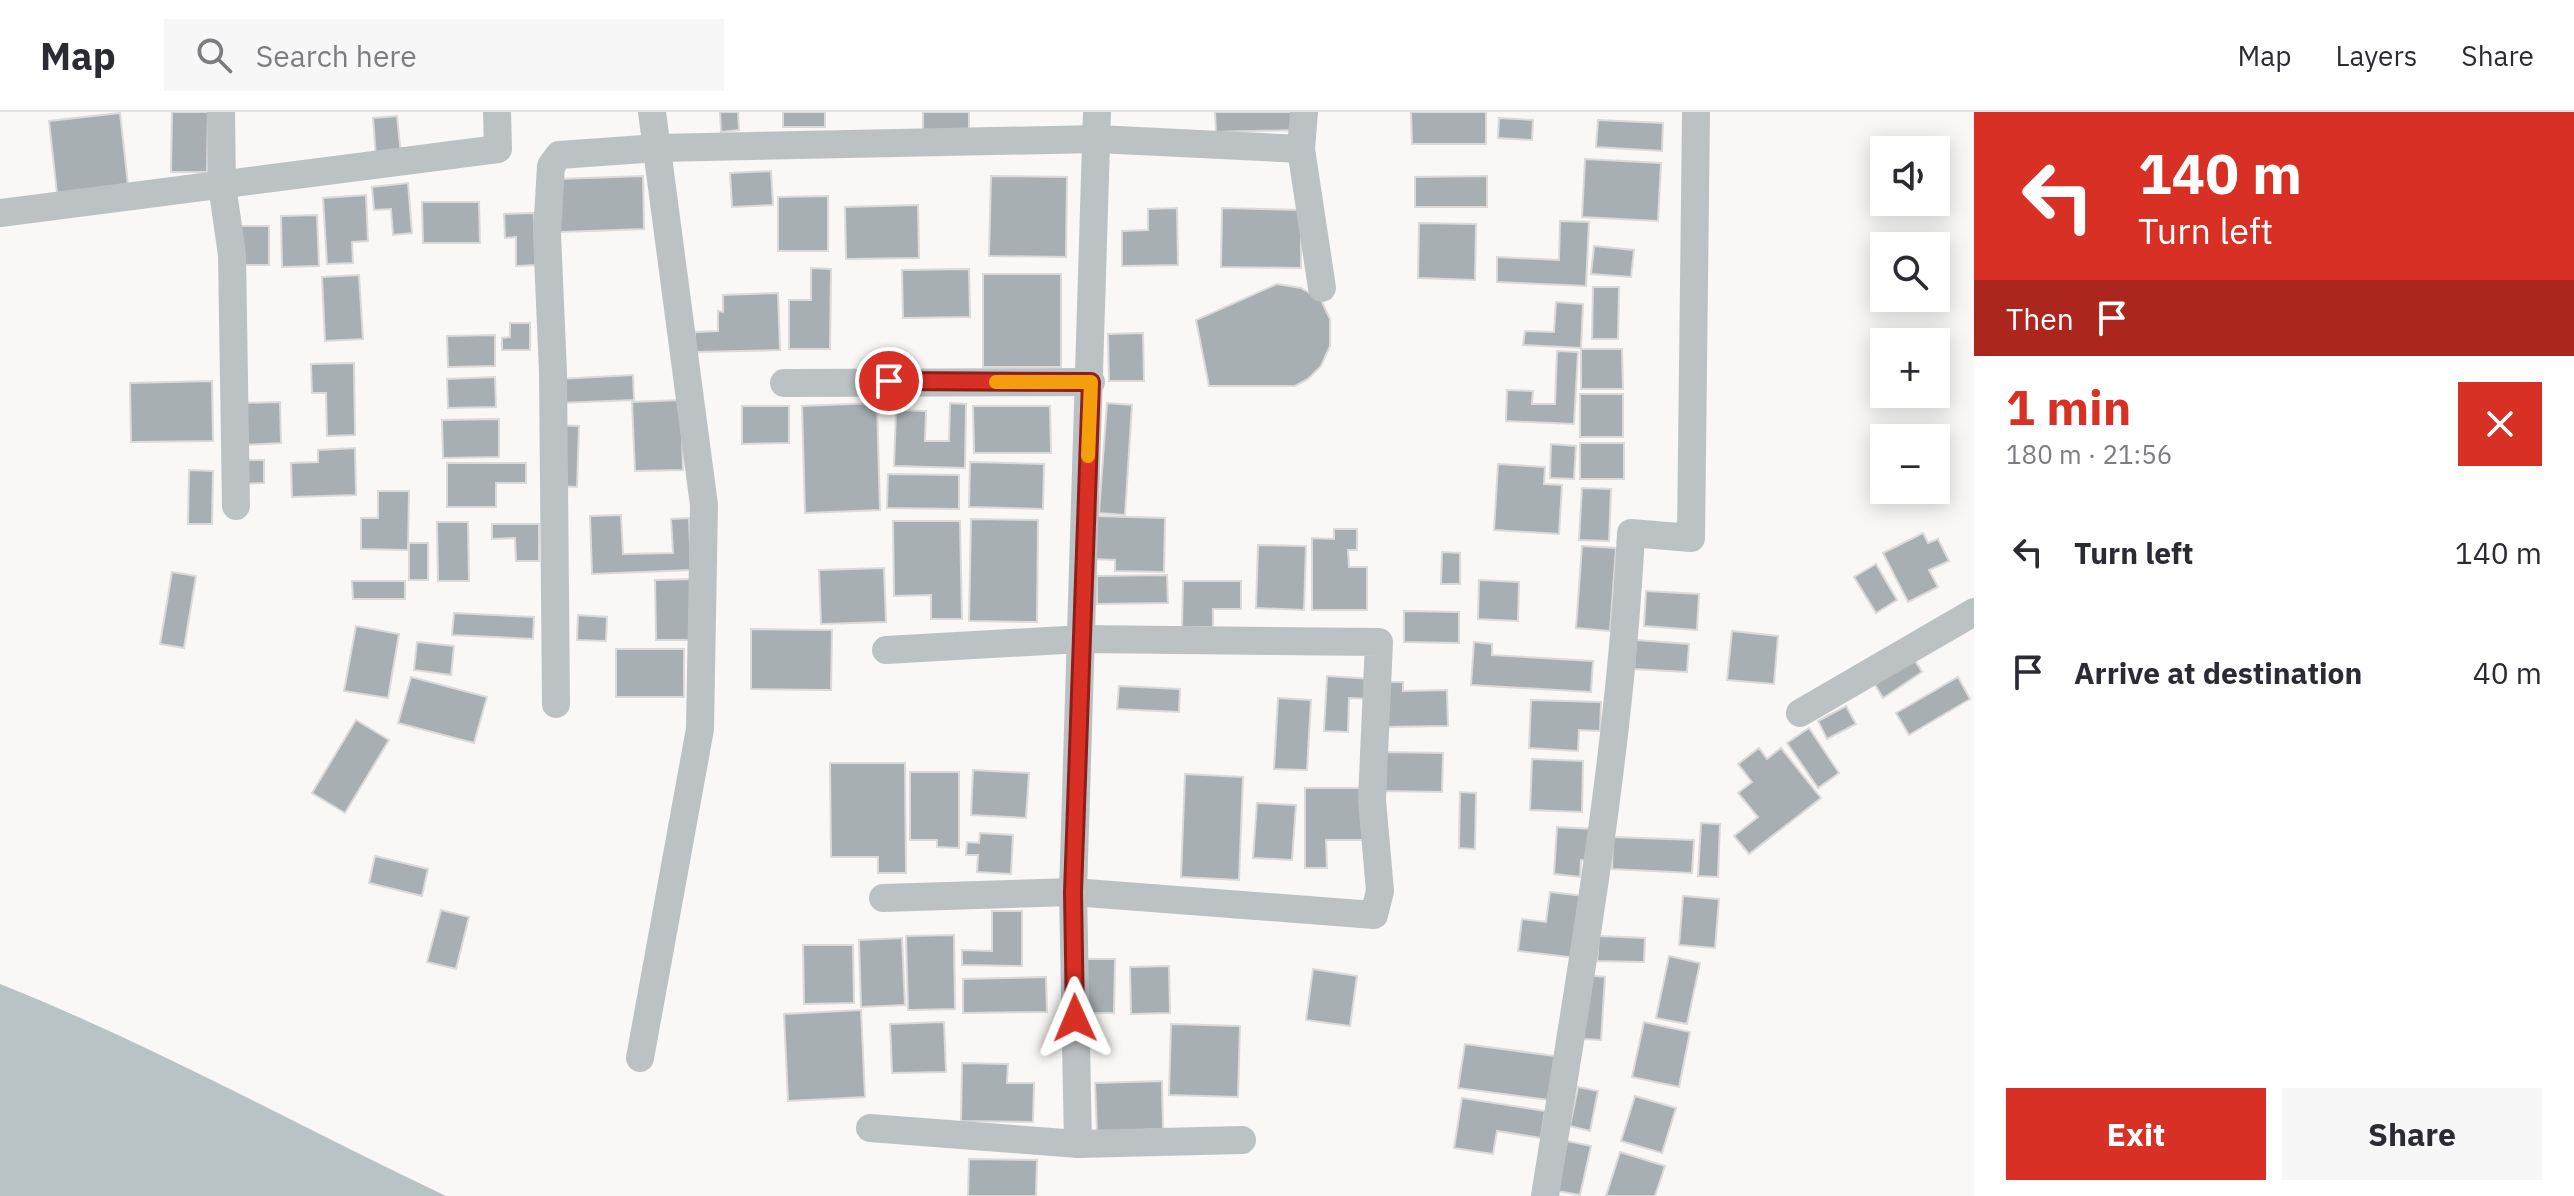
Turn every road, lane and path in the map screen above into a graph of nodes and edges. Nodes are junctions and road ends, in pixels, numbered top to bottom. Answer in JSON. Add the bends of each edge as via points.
{"nodes":[{"id":1,"x":221,"y":112,"type":"edge"},
{"id":2,"x":497,"y":112,"type":"edge"},
{"id":3,"x":652,"y":112,"type":"edge"},
{"id":4,"x":1304,"y":112,"type":"edge"},
{"id":5,"x":1696,"y":112,"type":"edge"},
{"id":6,"x":1097,"y":125,"type":"edge"},
{"id":7,"x":658,"y":148,"type":"junction"},
{"id":8,"x":1301,"y":149,"type":"junction"},
{"id":9,"x":222,"y":185,"type":"junction"},
{"id":10,"x":0,"y":213,"type":"edge"},
{"id":11,"x":1322,"y":288,"type":"dead end"},
{"id":12,"x":1091,"y":382,"type":"junction"},
{"id":13,"x":784,"y":383,"type":"dead end"},
{"id":14,"x":236,"y":506,"type":"dead end"},
{"id":15,"x":1974,"y":612,"type":"edge"},
{"id":16,"x":1082,"y":639,"type":"junction"},
{"id":17,"x":886,"y":650,"type":"dead end"},
{"id":18,"x":556,"y":704,"type":"dead end"},
{"id":19,"x":1800,"y":713,"type":"dead end"},
{"id":20,"x":1073,"y":892,"type":"junction"},
{"id":21,"x":883,"y":898,"type":"dead end"},
{"id":22,"x":640,"y":1058,"type":"dead end"},
{"id":23,"x":870,"y":1128,"type":"dead end"},
{"id":24,"x":1242,"y":1140,"type":"dead end"},
{"id":25,"x":1078,"y":1144,"type":"junction"},
{"id":26,"x":1545,"y":1196,"type":"edge"}],
"edges":[{"from":1,"to":9,"type":"street"},
{"from":2,"to":9,"type":"street","via":[[498,149]]},
{"from":3,"to":7,"type":"street"},
{"from":4,"to":8,"type":"street"},
{"from":5,"to":26,"type":"street","via":[[1691,538],[1631,533],[1626,630],[1596,880]]},
{"from":6,"to":7,"type":"street"},
{"from":6,"to":8,"type":"street"},
{"from":6,"to":12,"type":"street"},
{"from":7,"to":18,"type":"street","via":[[559,155],[551,166],[547,234]]},
{"from":7,"to":22,"type":"street","via":[[704,505],[700,729]]},
{"from":8,"to":11,"type":"street"},
{"from":9,"to":10,"type":"street"},
{"from":9,"to":14,"type":"street","via":[[232,255]]},
{"from":12,"to":13,"type":"street"},
{"from":12,"to":16,"type":"street"},
{"from":15,"to":19,"type":"street"},
{"from":16,"to":17,"type":"street"},
{"from":16,"to":20,"type":"street"},
{"from":16,"to":20,"type":"street","via":[[1379,642],[1372,800],[1380,891],[1374,915]]},
{"from":20,"to":21,"type":"street"},
{"from":20,"to":25,"type":"street"},
{"from":23,"to":25,"type":"street"},
{"from":24,"to":25,"type":"street"}]}
